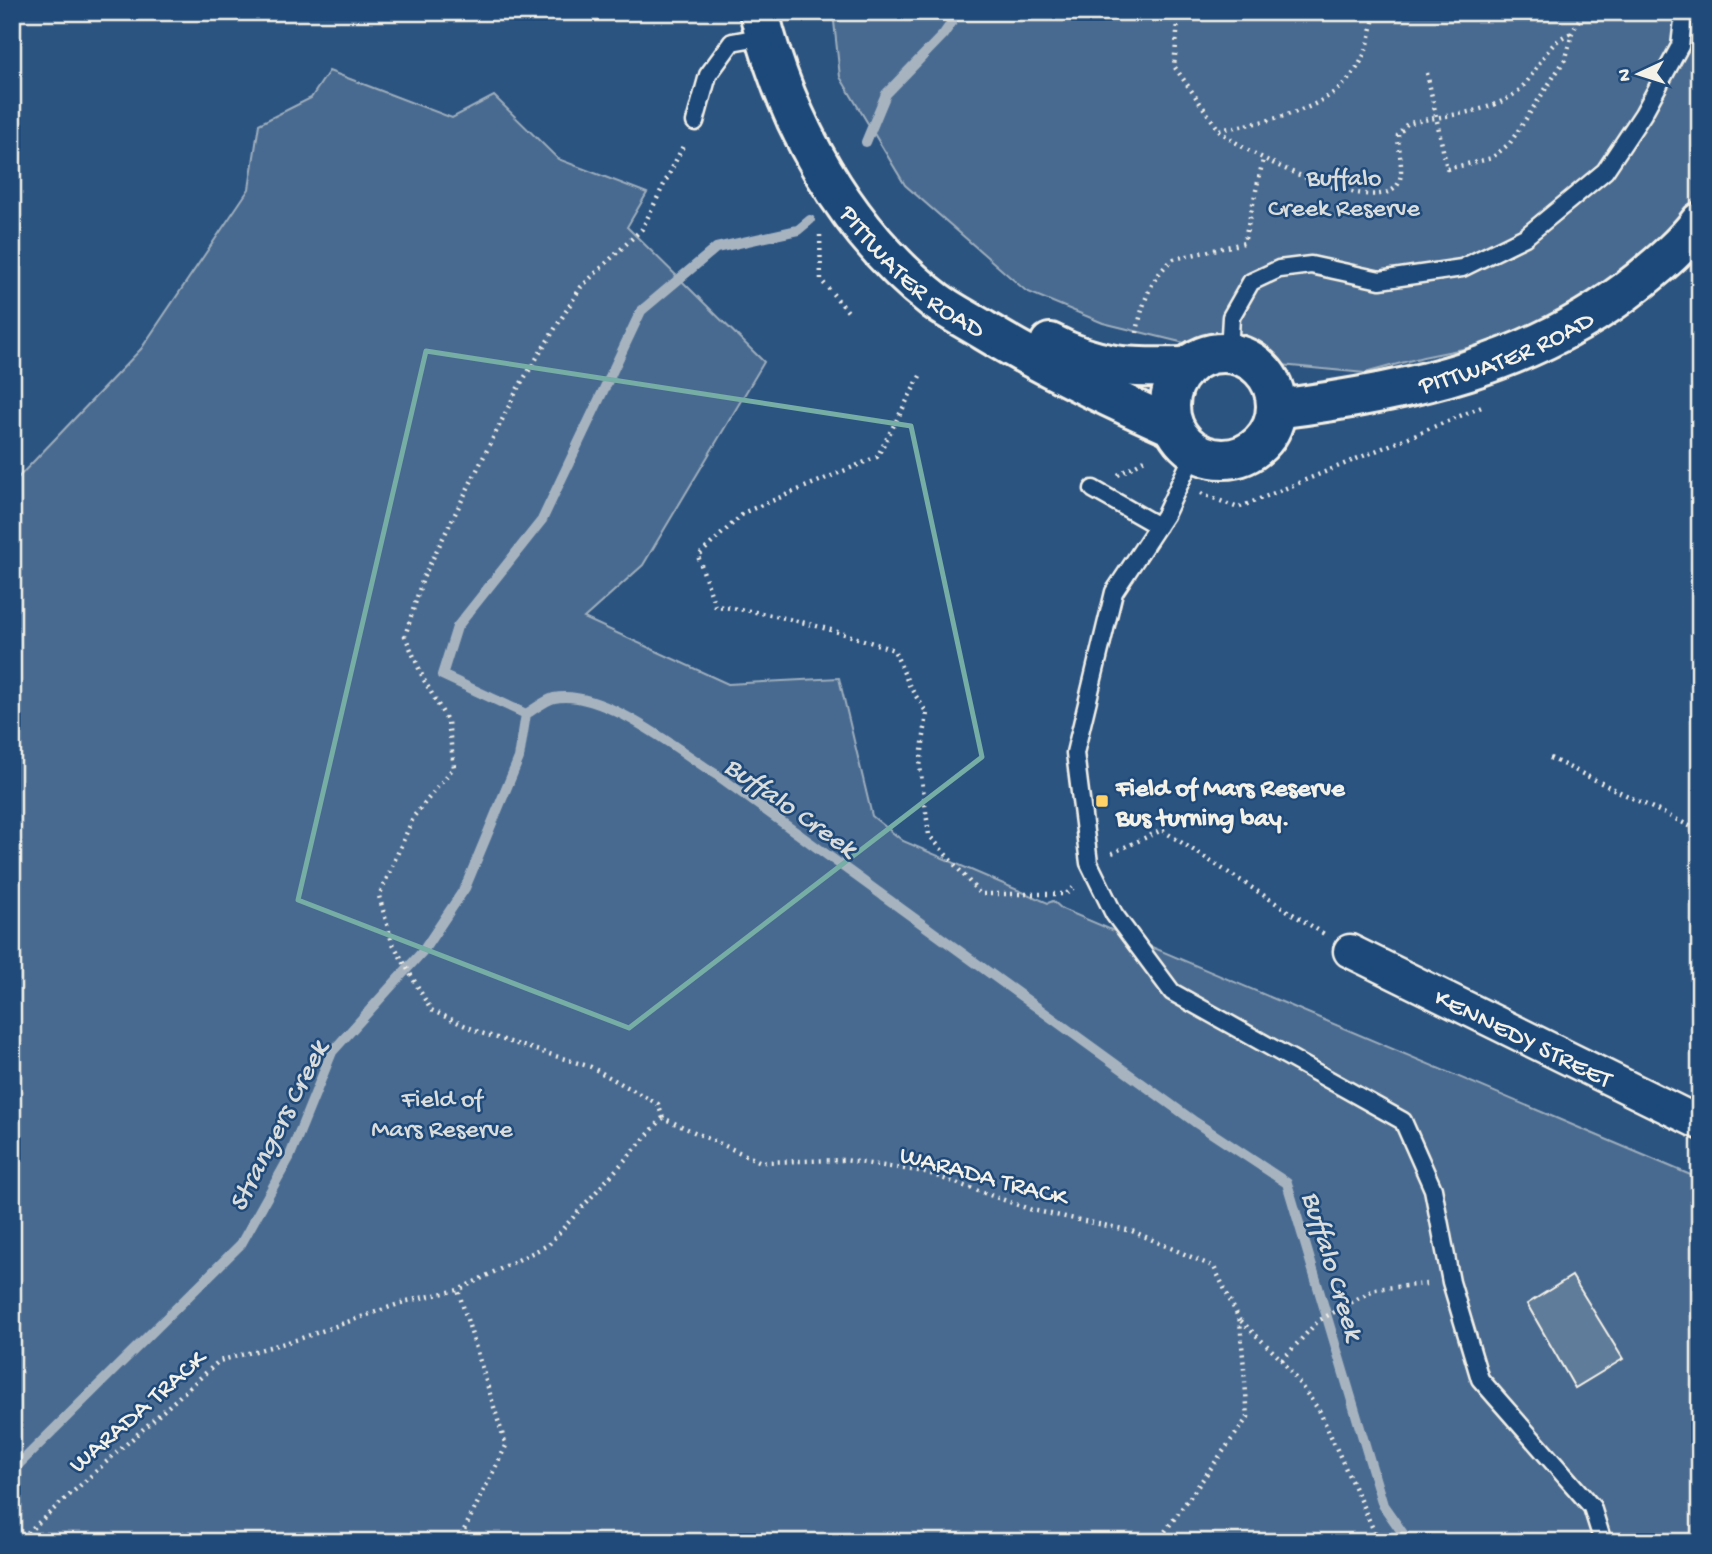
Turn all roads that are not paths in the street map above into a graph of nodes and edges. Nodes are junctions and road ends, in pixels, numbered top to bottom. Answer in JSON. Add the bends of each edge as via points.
{"nodes":[{"id":1,"x":1684,"y":12,"type":"edge"},
{"id":2,"x":768,"y":20,"type":"edge"},
{"id":3,"x":695,"y":121,"type":"road end"},
{"id":4,"x":1700,"y":222,"type":"edge"},
{"id":5,"x":1229,"y":352,"type":"junction"},
{"id":6,"x":1185,"y":368,"type":"junction"},
{"id":7,"x":1276,"y":409,"type":"junction"},
{"id":8,"x":1185,"y":439,"type":"junction"},
{"id":9,"x":1093,"y":489,"type":"dead end"},
{"id":10,"x":1158,"y":526,"type":"junction"},
{"id":11,"x":1350,"y":951,"type":"road end"},
{"id":12,"x":1700,"y":1123,"type":"edge"},
{"id":13,"x":1603,"y":1542,"type":"edge"}],
"edges":[{"from":1,"to":5,"type":"lane","via":[[1680,46],[1605,171],[1525,237],[1462,268],[1380,280],[1311,265],[1279,269],[1251,282],[1231,317]]},
{"from":2,"to":3,"type":"lane","via":[[732,42],[708,75]]},
{"from":2,"to":6,"type":"main road","name":"PITTWATER ROAD","via":[[837,159],[940,277],[985,308],[1079,359],[1133,368]]},
{"from":2,"to":8,"type":"main road","name":"PITTWATER ROAD","via":[[782,85],[809,145],[843,204],[888,257],[936,301],[1013,348]]},
{"from":4,"to":7,"type":"main road","name":"PITTWATER ROAD","via":[[1622,295],[1538,345],[1487,366],[1407,388]]},
{"from":5,"to":6,"type":"main road","via":[[1198,358]]},
{"from":5,"to":7,"type":"main road","via":[[1258,365],[1272,385]]},
{"from":6,"to":8,"type":"main road","via":[[1171,396]]},
{"from":7,"to":8,"type":"main road","via":[[1266,438],[1255,449],[1225,459],[1209,458]]},
{"from":8,"to":10,"type":"lane"},
{"from":9,"to":10,"type":"lane"},
{"from":10,"to":13,"type":"lane","via":[[1114,592],[1075,753],[1091,867],[1114,914],[1172,992],[1403,1121],[1433,1189],[1451,1282],[1480,1379],[1591,1507]]},
{"from":11,"to":12,"type":"street","name":"KENNEDY STREET"}]}
